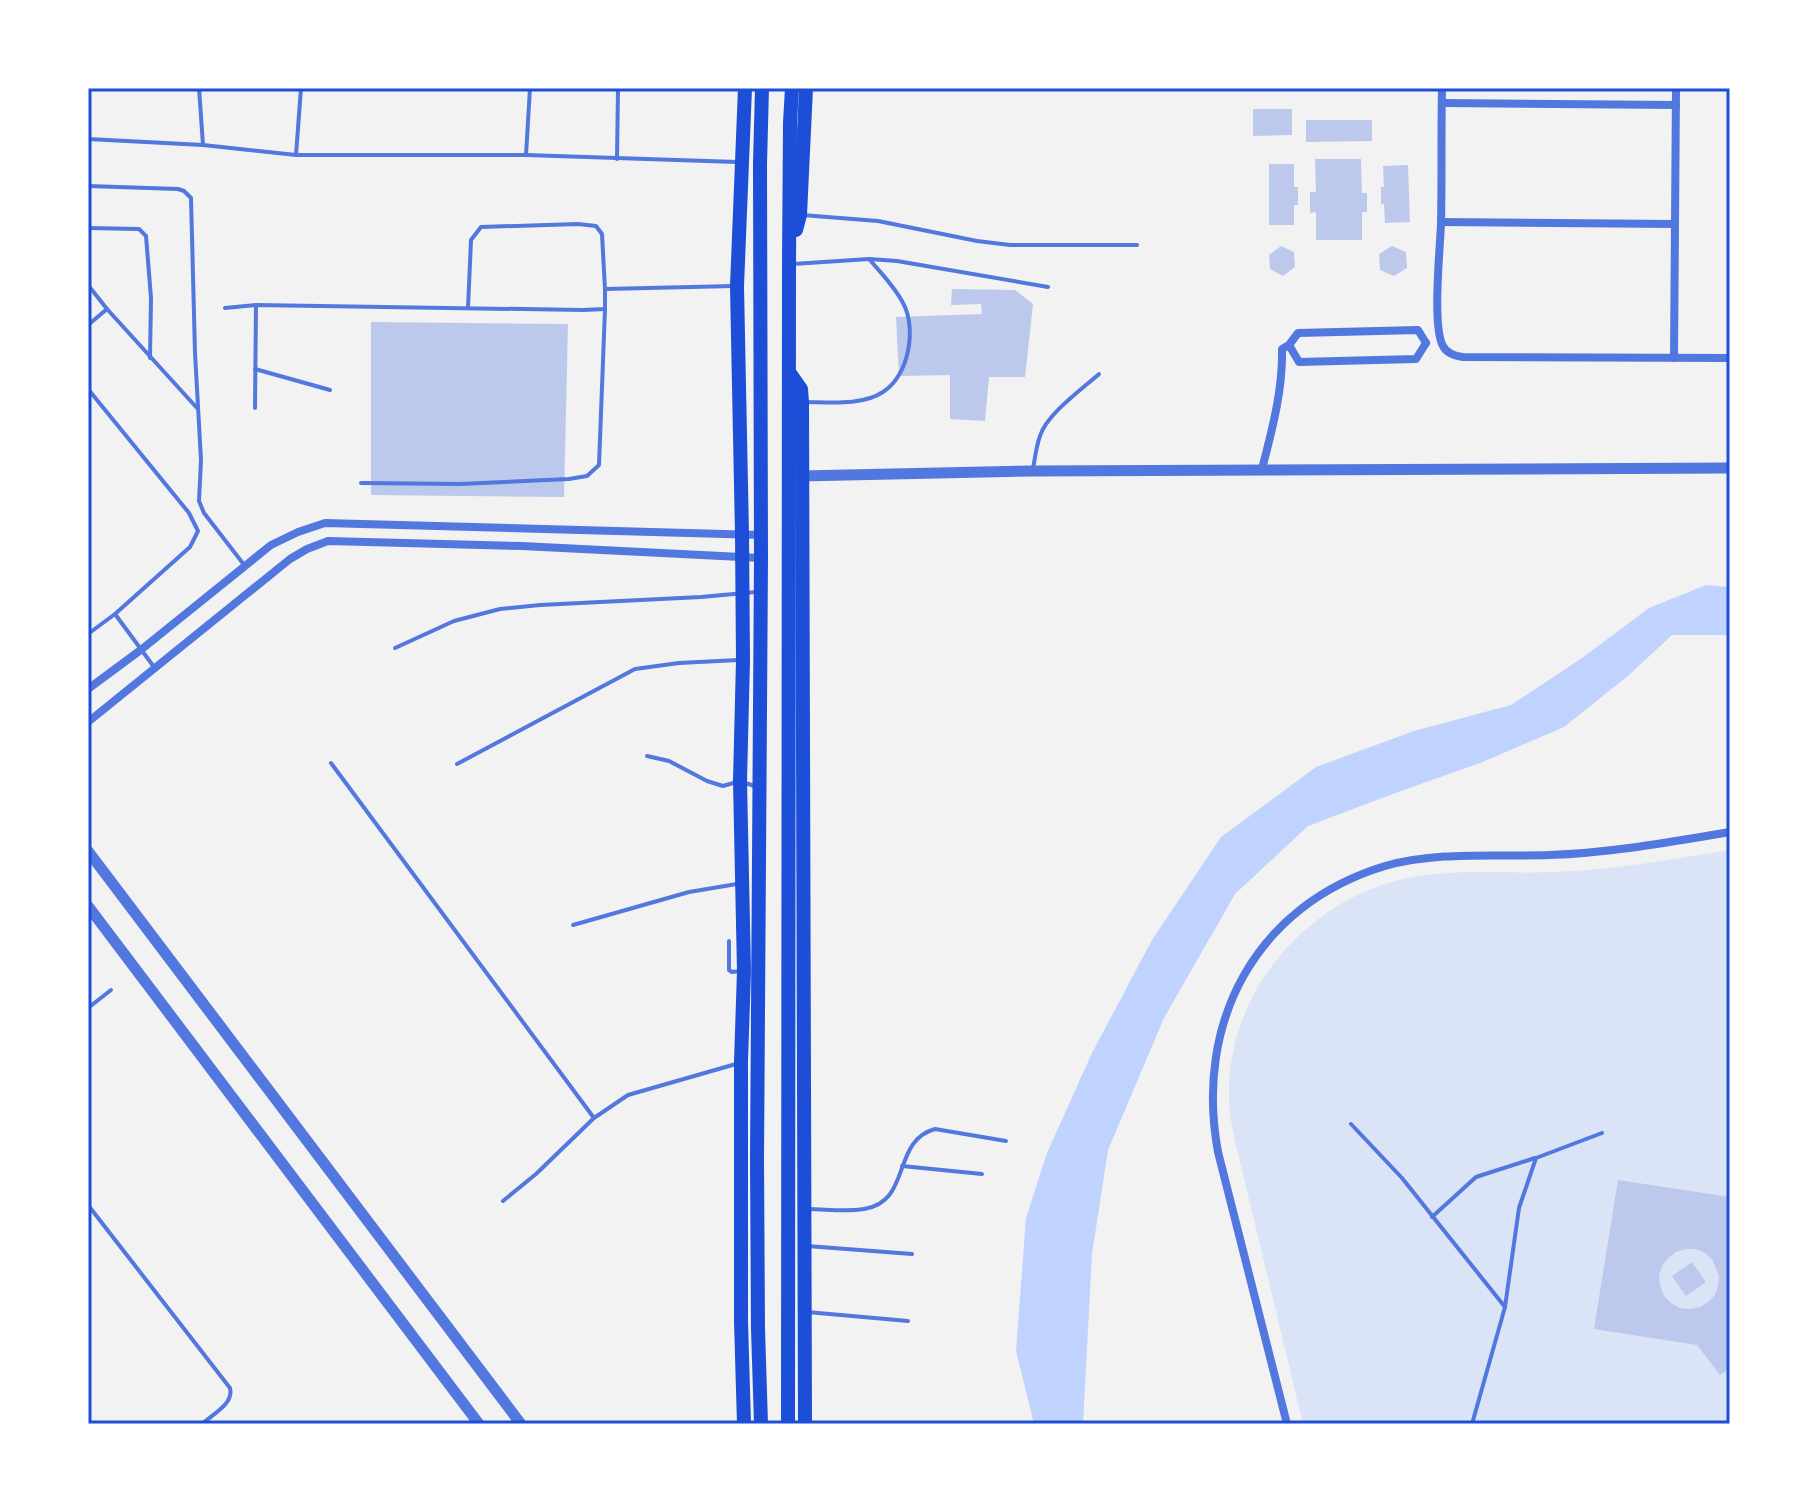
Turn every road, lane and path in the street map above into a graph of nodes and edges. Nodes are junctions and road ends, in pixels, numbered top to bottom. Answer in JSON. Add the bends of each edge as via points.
{"nodes":[{"id":1,"x":199,"y":88,"type":"edge"},
{"id":2,"x":301,"y":88,"type":"edge"},
{"id":3,"x":530,"y":88,"type":"edge"},
{"id":4,"x":618,"y":88,"type":"edge"},
{"id":5,"x":745,"y":88,"type":"edge"},
{"id":6,"x":762,"y":88,"type":"edge"},
{"id":7,"x":792,"y":88,"type":"edge"},
{"id":8,"x":806,"y":88,"type":"edge"},
{"id":9,"x":1442,"y":88,"type":"edge"},
{"id":10,"x":1676,"y":88,"type":"edge"},
{"id":11,"x":1442,"y":103,"type":"junction"},
{"id":12,"x":1676,"y":105,"type":"junction"},
{"id":13,"x":88,"y":139,"type":"edge"},
{"id":14,"x":203,"y":145,"type":"junction"},
{"id":15,"x":296,"y":155,"type":"junction"},
{"id":16,"x":526,"y":155,"type":"junction"},
{"id":17,"x":617,"y":159,"type":"junction"},
{"id":18,"x":741,"y":163,"type":"junction"},
{"id":19,"x":760,"y":164,"type":"junction"},
{"id":20,"x":88,"y":186,"type":"edge"},
{"id":21,"x":800,"y":215,"type":"junction"},
{"id":22,"x":1441,"y":222,"type":"junction"},
{"id":23,"x":1675,"y":224,"type":"junction"},
{"id":24,"x":88,"y":228,"type":"edge"},
{"id":25,"x":1137,"y":245,"type":"dead end"},
{"id":26,"x":789,"y":257,"type":"junction"},
{"id":27,"x":869,"y":259,"type":"junction"},
{"id":28,"x":88,"y":285,"type":"edge"},
{"id":29,"x":760,"y":285,"type":"junction"},
{"id":30,"x":737,"y":286,"type":"junction"},
{"id":31,"x":1048,"y":287,"type":"dead end"},
{"id":32,"x":605,"y":289,"type":"junction"},
{"id":33,"x":256,"y":305,"type":"junction"},
{"id":34,"x":225,"y":308,"type":"dead end"},
{"id":35,"x":468,"y":308,"type":"junction"},
{"id":36,"x":107,"y":309,"type":"junction"},
{"id":37,"x":605,"y":309,"type":"junction"},
{"id":38,"x":88,"y":325,"type":"edge"},
{"id":39,"x":1426,"y":343,"type":"junction"},
{"id":40,"x":1442,"y":344,"type":"junction"},
{"id":41,"x":1289,"y":345,"type":"junction"},
{"id":42,"x":150,"y":358,"type":"junction"},
{"id":43,"x":1674,"y":358,"type":"junction"},
{"id":44,"x":1730,"y":358,"type":"edge"},
{"id":45,"x":255,"y":369,"type":"junction"},
{"id":46,"x":789,"y":372,"type":"junction"},
{"id":47,"x":1099,"y":374,"type":"dead end"},
{"id":48,"x":88,"y":389,"type":"edge"},
{"id":49,"x":330,"y":390,"type":"dead end"},
{"id":50,"x":802,"y":402,"type":"junction"},
{"id":51,"x":255,"y":408,"type":"dead end"},
{"id":52,"x":198,"y":409,"type":"junction"},
{"id":53,"x":1730,"y":468,"type":"edge"},
{"id":54,"x":1262,"y":469,"type":"junction"},
{"id":55,"x":1032,"y":471,"type":"junction"},
{"id":56,"x":795,"y":476,"type":"junction"},
{"id":57,"x":361,"y":483,"type":"dead end"},
{"id":58,"x":298,"y":532,"type":"junction"},
{"id":59,"x":742,"y":535,"type":"junction"},
{"id":60,"x":760,"y":535,"type":"junction"},
{"id":61,"x":307,"y":549,"type":"junction"},
{"id":62,"x":742,"y":557,"type":"junction"},
{"id":63,"x":761,"y":558,"type":"junction"},
{"id":64,"x":245,"y":566,"type":"junction"},
{"id":65,"x":760,"y":592,"type":"junction"},
{"id":66,"x":742,"y":593,"type":"junction"},
{"id":67,"x":115,"y":614,"type":"junction"},
{"id":68,"x":88,"y":634,"type":"edge"},
{"id":69,"x":395,"y":648,"type":"dead end"},
{"id":70,"x":142,"y":649,"type":"junction"},
{"id":71,"x":759,"y":659,"type":"junction"},
{"id":72,"x":743,"y":660,"type":"junction"},
{"id":73,"x":154,"y":667,"type":"junction"},
{"id":74,"x":88,"y":689,"type":"edge"},
{"id":75,"x":88,"y":722,"type":"edge"},
{"id":76,"x":647,"y":756,"type":"dead end"},
{"id":77,"x":331,"y":763,"type":"dead end"},
{"id":78,"x":457,"y":764,"type":"dead end"},
{"id":79,"x":740,"y":781,"type":"junction"},
{"id":80,"x":759,"y":787,"type":"junction"},
{"id":81,"x":1730,"y":832,"type":"edge"},
{"id":82,"x":88,"y":851,"type":"edge"},
{"id":83,"x":744,"y":883,"type":"junction"},
{"id":84,"x":88,"y":906,"type":"edge"},
{"id":85,"x":573,"y":925,"type":"dead end"},
{"id":86,"x":729,"y":941,"type":"dead end"},
{"id":87,"x":744,"y":971,"type":"junction"},
{"id":88,"x":111,"y":990,"type":"dead end"},
{"id":89,"x":88,"y":1008,"type":"edge"},
{"id":90,"x":758,"y":1058,"type":"junction"},
{"id":91,"x":741,"y":1062,"type":"junction"},
{"id":92,"x":594,"y":1118,"type":"junction"},
{"id":93,"x":1351,"y":1124,"type":"dead end"},
{"id":94,"x":1602,"y":1133,"type":"dead end"},
{"id":95,"x":1006,"y":1141,"type":"dead end"},
{"id":96,"x":1536,"y":1158,"type":"junction"},
{"id":97,"x":902,"y":1166,"type":"junction"},
{"id":98,"x":982,"y":1174,"type":"dead end"},
{"id":99,"x":503,"y":1201,"type":"dead end"},
{"id":100,"x":88,"y":1205,"type":"edge"},
{"id":101,"x":804,"y":1209,"type":"junction"},
{"id":102,"x":1432,"y":1217,"type":"junction"},
{"id":103,"x":804,"y":1246,"type":"junction"},
{"id":104,"x":912,"y":1254,"type":"dead end"},
{"id":105,"x":1505,"y":1307,"type":"junction"},
{"id":106,"x":804,"y":1311,"type":"junction"},
{"id":107,"x":908,"y":1321,"type":"dead end"},
{"id":108,"x":202,"y":1424,"type":"edge"},
{"id":109,"x":479,"y":1424,"type":"edge"},
{"id":110,"x":521,"y":1424,"type":"edge"},
{"id":111,"x":744,"y":1424,"type":"edge"},
{"id":112,"x":761,"y":1424,"type":"edge"},
{"id":113,"x":788,"y":1424,"type":"edge"},
{"id":114,"x":805,"y":1424,"type":"edge"},
{"id":115,"x":1287,"y":1424,"type":"edge"},
{"id":116,"x":1472,"y":1424,"type":"edge"}],
"edges":[{"from":1,"to":14,"type":"lane"},
{"from":2,"to":15,"type":"lane"},
{"from":3,"to":16,"type":"lane"},
{"from":4,"to":17,"type":"lane"},
{"from":5,"to":18,"type":"highway"},
{"from":6,"to":19,"type":"highway"},
{"from":7,"to":26,"type":"highway"},
{"from":8,"to":21,"type":"highway"},
{"from":9,"to":11,"type":"street"},
{"from":10,"to":12,"type":"street"},
{"from":11,"to":12,"type":"street"},
{"from":11,"to":22,"type":"street"},
{"from":12,"to":23,"type":"street"},
{"from":13,"to":14,"type":"lane"},
{"from":14,"to":15,"type":"lane"},
{"from":15,"to":16,"type":"lane"},
{"from":16,"to":17,"type":"lane"},
{"from":17,"to":18,"type":"lane"},
{"from":18,"to":19,"type":"lane"},
{"from":18,"to":30,"type":"highway"},
{"from":19,"to":29,"type":"highway"},
{"from":20,"to":52,"type":"lane","via":[[178,189],[191,198]]},
{"from":21,"to":25,"type":"lane","via":[[878,221],[1010,245]]},
{"from":21,"to":26,"type":"highway"},
{"from":22,"to":23,"type":"street"},
{"from":22,"to":40,"type":"street"},
{"from":23,"to":43,"type":"street"},
{"from":24,"to":42,"type":"lane","via":[[139,229],[146,236]]},
{"from":26,"to":27,"type":"lane"},
{"from":26,"to":46,"type":"highway"},
{"from":27,"to":31,"type":"lane"},
{"from":27,"to":50,"type":"lane","via":[[909,317],[905,366],[884,392],[868,398]]},
{"from":28,"to":36,"type":"lane"},
{"from":29,"to":30,"type":"lane"},
{"from":29,"to":60,"type":"highway"},
{"from":30,"to":32,"type":"lane"},
{"from":30,"to":59,"type":"highway"},
{"from":32,"to":35,"type":"lane","via":[[602,234],[596,226],[481,227],[471,240]]},
{"from":32,"to":37,"type":"lane"},
{"from":33,"to":34,"type":"lane"},
{"from":33,"to":35,"type":"lane"},
{"from":33,"to":45,"type":"lane"},
{"from":35,"to":37,"type":"lane"},
{"from":36,"to":38,"type":"lane"},
{"from":36,"to":42,"type":"lane"},
{"from":37,"to":57,"type":"lane","via":[[599,465],[587,476],[460,484]]},
{"from":39,"to":40,"type":"street"},
{"from":39,"to":41,"type":"street","via":[[1418,330],[1298,333]]},
{"from":39,"to":41,"type":"street","via":[[1416,359],[1299,362]]},
{"from":40,"to":43,"type":"street","via":[[1452,355],[1463,357]]},
{"from":41,"to":54,"type":"street","via":[[1282,349],[1281,382]]},
{"from":42,"to":52,"type":"lane"},
{"from":43,"to":44,"type":"street"},
{"from":45,"to":49,"type":"lane"},
{"from":45,"to":51,"type":"lane"},
{"from":46,"to":50,"type":"highway","via":[[801,389]]},
{"from":46,"to":56,"type":"highway"},
{"from":47,"to":55,"type":"lane","via":[[1046,424]]},
{"from":48,"to":67,"type":"lane","via":[[198,531],[190,547]]},
{"from":50,"to":56,"type":"highway"},
{"from":52,"to":64,"type":"lane","via":[[200,507]]},
{"from":53,"to":54,"type":"street"},
{"from":54,"to":55,"type":"street"},
{"from":55,"to":56,"type":"street"},
{"from":56,"to":101,"type":"highway"},
{"from":56,"to":113,"type":"highway"},
{"from":58,"to":59,"type":"street","via":[[325,523]]},
{"from":58,"to":61,"type":"street"},
{"from":58,"to":64,"type":"street"},
{"from":59,"to":60,"type":"street"},
{"from":59,"to":62,"type":"highway"},
{"from":60,"to":63,"type":"highway"},
{"from":61,"to":62,"type":"street","via":[[328,541]]},
{"from":61,"to":73,"type":"street"},
{"from":62,"to":63,"type":"street"},
{"from":62,"to":66,"type":"highway"},
{"from":63,"to":65,"type":"highway"},
{"from":64,"to":70,"type":"street"},
{"from":65,"to":66,"type":"lane"},
{"from":65,"to":71,"type":"highway"},
{"from":66,"to":69,"type":"lane","via":[[500,609],[454,621]]},
{"from":66,"to":72,"type":"highway"},
{"from":67,"to":68,"type":"lane"},
{"from":67,"to":70,"type":"lane"},
{"from":70,"to":73,"type":"lane"},
{"from":70,"to":74,"type":"street"},
{"from":71,"to":72,"type":"lane"},
{"from":71,"to":80,"type":"highway"},
{"from":72,"to":78,"type":"lane","via":[[635,669]]},
{"from":72,"to":79,"type":"highway"},
{"from":73,"to":75,"type":"street"},
{"from":76,"to":79,"type":"lane","via":[[723,786]]},
{"from":77,"to":92,"type":"lane"},
{"from":79,"to":80,"type":"lane"},
{"from":79,"to":83,"type":"highway"},
{"from":80,"to":90,"type":"highway"},
{"from":81,"to":115,"type":"street","via":[[1588,853],[1444,856],[1385,866],[1341,884],[1302,909],[1253,959],[1222,1025],[1212,1111]]},
{"from":82,"to":110,"type":"street"},
{"from":83,"to":85,"type":"lane","via":[[689,892]]},
{"from":83,"to":87,"type":"highway"},
{"from":84,"to":109,"type":"street"},
{"from":86,"to":87,"type":"lane","via":[[729,970]]},
{"from":87,"to":91,"type":"highway"},
{"from":88,"to":89,"type":"lane"},
{"from":90,"to":91,"type":"lane"},
{"from":90,"to":112,"type":"highway"},
{"from":91,"to":92,"type":"lane","via":[[628,1095]]},
{"from":91,"to":111,"type":"highway"},
{"from":92,"to":99,"type":"lane"},
{"from":93,"to":102,"type":"lane"},
{"from":94,"to":96,"type":"lane"},
{"from":95,"to":97,"type":"lane","via":[[935,1129],[917,1138]]},
{"from":96,"to":102,"type":"lane","via":[[1476,1177]]},
{"from":96,"to":105,"type":"lane","via":[[1519,1208]]},
{"from":97,"to":98,"type":"lane"},
{"from":97,"to":101,"type":"lane","via":[[894,1192],[881,1203],[865,1209]]},
{"from":100,"to":108,"type":"lane","via":[[230,1388],[230,1400]]},
{"from":101,"to":103,"type":"highway"},
{"from":102,"to":105,"type":"lane"},
{"from":103,"to":104,"type":"lane"},
{"from":103,"to":106,"type":"highway"},
{"from":105,"to":116,"type":"lane"},
{"from":106,"to":107,"type":"lane"},
{"from":106,"to":114,"type":"highway"}]}
